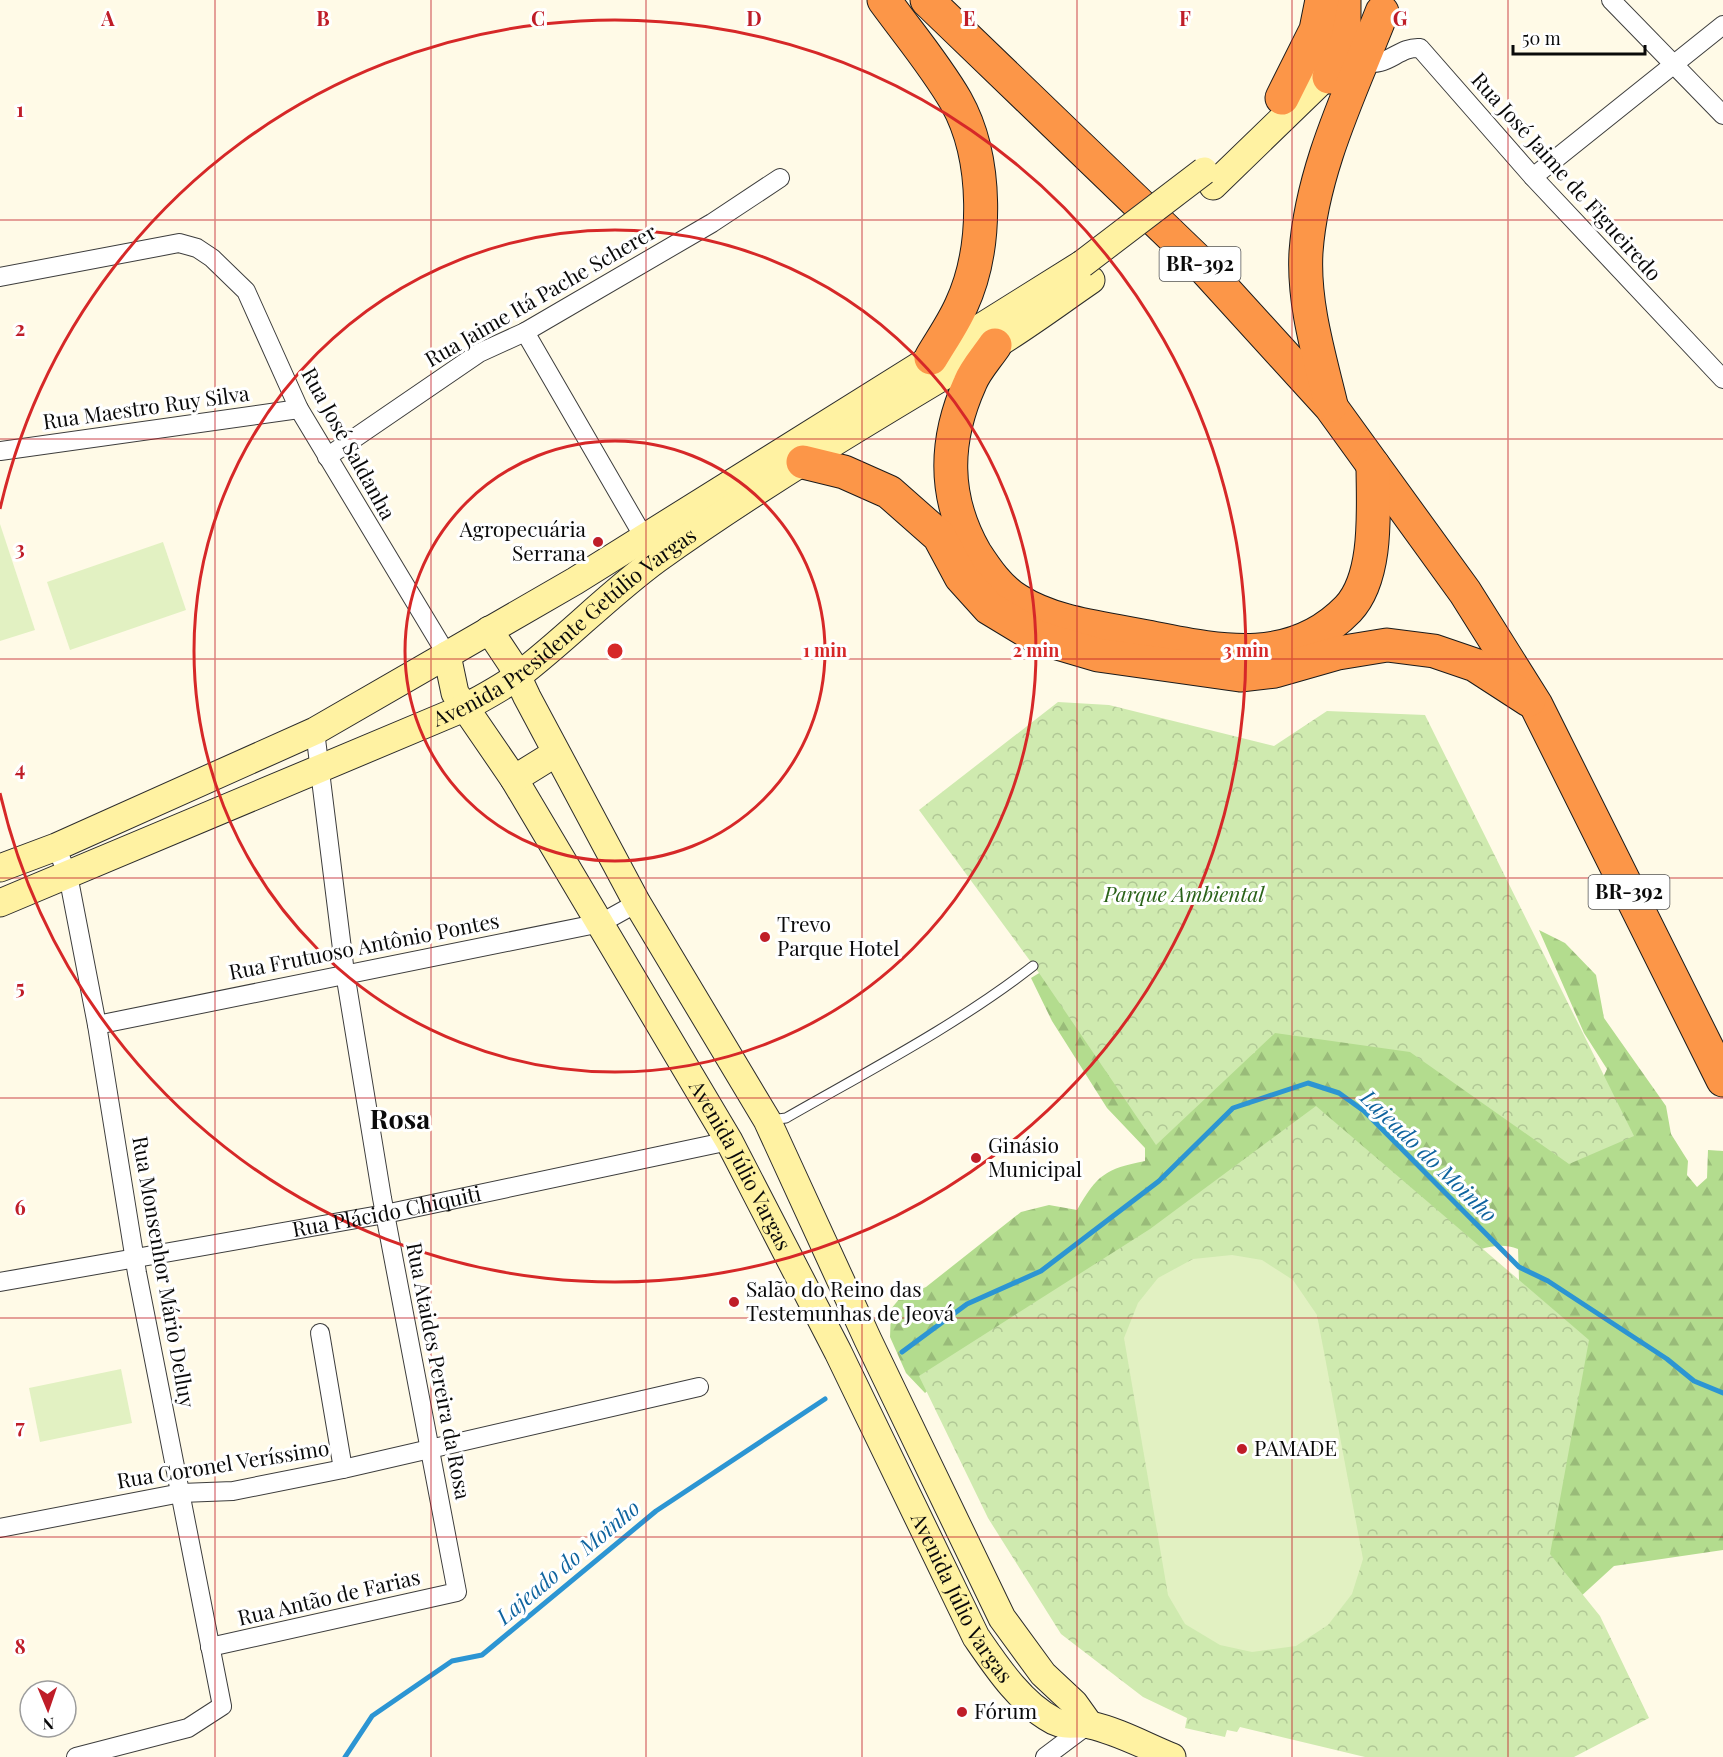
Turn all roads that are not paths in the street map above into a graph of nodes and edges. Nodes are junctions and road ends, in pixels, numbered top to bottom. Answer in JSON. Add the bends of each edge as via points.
{"nodes":[{"id":1,"x":884,"y":0,"type":"edge"},
{"id":2,"x":1322,"y":0,"type":"edge"},
{"id":3,"x":1611,"y":0,"type":"edge"},
{"id":4,"x":937,"y":5,"type":"edge"},
{"id":5,"x":1365,"y":7,"type":"edge"},
{"id":6,"x":1723,"y":25,"type":"edge"},
{"id":7,"x":1364,"y":61,"type":"junction"},
{"id":8,"x":1675,"y":63,"type":"junction"},
{"id":9,"x":1329,"y":77,"type":"joint"},
{"id":10,"x":1282,"y":98,"type":"junction"},
{"id":11,"x":1723,"y":115,"type":"edge"},
{"id":12,"x":1533,"y":177,"type":"junction"},
{"id":13,"x":780,"y":178,"type":"dead end"},
{"id":14,"x":1209,"y":178,"type":"junction"},
{"id":15,"x":0,"y":277,"type":"edge"},
{"id":16,"x":525,"y":332,"type":"junction"},
{"id":17,"x":981,"y":342,"type":"junction"},
{"id":18,"x":940,"y":364,"type":"junction"},
{"id":19,"x":1723,"y":380,"type":"edge"},
{"id":20,"x":1331,"y":407,"type":"junction"},
{"id":21,"x":298,"y":409,"type":"junction"},
{"id":22,"x":0,"y":451,"type":"edge"},
{"id":23,"x":327,"y":457,"type":"junction"},
{"id":24,"x":803,"y":462,"type":"junction"},
{"id":25,"x":1373,"y":465,"type":"junction"},
{"id":26,"x":939,"y":536,"type":"junction"},
{"id":27,"x":643,"y":537,"type":"junction"},
{"id":28,"x":657,"y":559,"type":"junction"},
{"id":29,"x":575,"y":581,"type":"junction"},
{"id":30,"x":591,"y":611,"type":"junction"},
{"id":31,"x":489,"y":630,"type":"junction"},
{"id":32,"x":447,"y":655,"type":"junction"},
{"id":33,"x":518,"y":676,"type":"junction"},
{"id":34,"x":364,"y":704,"type":"junction"},
{"id":35,"x":1536,"y":705,"type":"junction"},
{"id":36,"x":464,"y":708,"type":"junction"},
{"id":37,"x":315,"y":731,"type":"junction"},
{"id":38,"x":381,"y":742,"type":"junction"},
{"id":39,"x":556,"y":753,"type":"junction"},
{"id":40,"x":322,"y":766,"type":"junction"},
{"id":41,"x":514,"y":779,"type":"junction"},
{"id":42,"x":56,"y":847,"type":"junction"},
{"id":43,"x":0,"y":868,"type":"edge"},
{"id":44,"x":68,"y":875,"type":"junction"},
{"id":45,"x":0,"y":903,"type":"edge"},
{"id":46,"x":637,"y":903,"type":"junction"},
{"id":47,"x":601,"y":922,"type":"junction"},
{"id":48,"x":1033,"y":966,"type":"dead end"},
{"id":49,"x":345,"y":973,"type":"junction"},
{"id":50,"x":97,"y":1025,"type":"junction"},
{"id":51,"x":1723,"y":1080,"type":"edge"},
{"id":52,"x":767,"y":1120,"type":"junction"},
{"id":53,"x":729,"y":1141,"type":"junction"},
{"id":54,"x":386,"y":1214,"type":"junction"},
{"id":55,"x":136,"y":1259,"type":"junction"},
{"id":56,"x":0,"y":1282,"type":"edge"},
{"id":57,"x":320,"y":1334,"type":"dead end"},
{"id":58,"x":868,"y":1340,"type":"junction"},
{"id":59,"x":838,"y":1352,"type":"junction"},
{"id":60,"x":699,"y":1387,"type":"dead end"},
{"id":61,"x":428,"y":1448,"type":"junction"},
{"id":62,"x":343,"y":1469,"type":"junction"},
{"id":63,"x":181,"y":1493,"type":"junction"},
{"id":64,"x":0,"y":1528,"type":"edge"},
{"id":65,"x":457,"y":1592,"type":"joint"},
{"id":66,"x":210,"y":1647,"type":"junction"},
{"id":67,"x":1089,"y":1724,"type":"junction"},
{"id":68,"x":76,"y":1757,"type":"edge"},
{"id":69,"x":1044,"y":1757,"type":"edge"},
{"id":70,"x":1172,"y":1757,"type":"edge"}],
"edges":[{"from":1,"to":18,"type":"highway","via":[[957,103],[971,140],[981,187],[976,257]]},
{"from":2,"to":10,"type":"highway","via":[[1316,30]]},
{"from":3,"to":8,"type":"street"},
{"from":4,"to":20,"type":"highway","number":"BR-392","via":[[1198,261]]},
{"from":5,"to":7,"type":"highway"},
{"from":5,"to":9,"type":"highway"},
{"from":5,"to":10,"type":"main road"},
{"from":6,"to":8,"type":"street"},
{"from":7,"to":12,"type":"street","name":"Rua José Jaime de Figueiredo","via":[[1373,65],[1410,47],[1420,48]]},
{"from":7,"to":20,"type":"highway","via":[[1315,186],[1306,253],[1311,324]]},
{"from":8,"to":11,"type":"street"},
{"from":8,"to":12,"type":"street"},
{"from":9,"to":14,"type":"main road"},
{"from":10,"to":14,"type":"main road"},
{"from":12,"to":19,"type":"street","name":"Rua José Jaime de Figueiredo"},
{"from":13,"to":16,"type":"street","name":"Rua Jaime Itá Pache Scherer","via":[[712,223]]},
{"from":14,"to":17,"type":"main road","bridge":true,"via":[[1086,272]]},
{"from":15,"to":21,"type":"street","name":"Rua José Saldanha","via":[[179,243],[197,248],[246,291]]},
{"from":16,"to":23,"type":"street","name":"Rua Jaime Itá Pache Scherer","via":[[479,353]]},
{"from":16,"to":27,"type":"street"},
{"from":17,"to":18,"type":"highway"},
{"from":17,"to":25,"type":"highway","via":[[955,423],[950,453],[951,494],[969,541],[987,573],[1017,600],[1063,620],[1233,651],[1279,650],[1318,634],[1349,608],[1367,573],[1373,536]]},
{"from":18,"to":24,"type":"main road","name":"Avenida Presidente Getúlio Vargas"},
{"from":18,"to":26,"type":"highway","via":[[929,499]]},
{"from":18,"to":27,"type":"main road","name":"Avenida Presidente Getúlio Vargas"},
{"from":20,"to":25,"type":"highway","number":"BR-392"},
{"from":21,"to":22,"type":"street","name":"Rua Maestro Ruy Silva"},
{"from":21,"to":23,"type":"street","name":"Rua José Saldanha"},
{"from":23,"to":32,"type":"street","name":"Rua José Saldanha"},
{"from":24,"to":26,"type":"highway","via":[[844,472],[889,492]]},
{"from":24,"to":28,"type":"main road","name":"Avenida Presidente Getúlio Vargas"},
{"from":25,"to":35,"type":"highway","number":"BR-392","via":[[1465,592]]},
{"from":26,"to":35,"type":"highway","via":[[961,577],[989,608],[1037,637],[1098,655],[1240,675],[1275,671],[1338,653],[1387,645],[1434,651],[1475,665]]},
{"from":27,"to":28,"type":"street"},
{"from":27,"to":29,"type":"main road","name":"Avenida Presidente Getúlio Vargas"},
{"from":28,"to":30,"type":"main road","name":"Avenida Presidente Getúlio Vargas"},
{"from":29,"to":30,"type":"main road"},
{"from":29,"to":31,"type":"main road","name":"Avenida Presidente Getúlio Vargas"},
{"from":30,"to":33,"type":"main road","name":"Avenida Presidente Getúlio Vargas"},
{"from":31,"to":32,"type":"main road","name":"Avenida Presidente Getúlio Vargas"},
{"from":31,"to":33,"type":"main road","name":"Avenida Júlio Vargas"},
{"from":32,"to":34,"type":"main road","name":"Avenida Presidente Getúlio Vargas"},
{"from":32,"to":36,"type":"main road","name":"Avenida Júlio Vargas","via":[[455,693]]},
{"from":33,"to":36,"type":"main road","name":"Avenida Presidente Getúlio Vargas"},
{"from":33,"to":39,"type":"main road","name":"Avenida Júlio Vargas"},
{"from":34,"to":37,"type":"main road","name":"Avenida Presidente Getúlio Vargas"},
{"from":34,"to":38,"type":"main road"},
{"from":35,"to":51,"type":"highway","number":"BR-392"},
{"from":36,"to":38,"type":"main road","name":"Avenida Presidente Getúlio Vargas"},
{"from":36,"to":41,"type":"main road","name":"Avenida Júlio Vargas"},
{"from":37,"to":40,"type":"street","name":"Rua Ataides Pereira da Rosa"},
{"from":37,"to":42,"type":"main road","name":"Avenida Presidente Getúlio Vargas"},
{"from":38,"to":40,"type":"main road","name":"Avenida Presidente Getúlio Vargas"},
{"from":39,"to":41,"type":"main road"},
{"from":39,"to":46,"type":"main road","name":"Avenida Júlio Vargas"},
{"from":40,"to":44,"type":"main road","name":"Avenida Presidente Getúlio Vargas"},
{"from":40,"to":49,"type":"street","name":"Rua Ataides Pereira da Rosa"},
{"from":41,"to":47,"type":"main road","name":"Avenida Júlio Vargas"},
{"from":42,"to":43,"type":"main road","name":"Avenida Presidente Getúlio Vargas"},
{"from":42,"to":44,"type":"street","name":"Rua Monsenhor Mário Delluy"},
{"from":44,"to":45,"type":"main road","name":"Avenida Presidente Getúlio Vargas"},
{"from":44,"to":50,"type":"street","name":"Rua Monsenhor Mário Delluy"},
{"from":46,"to":47,"type":"street","name":"Rua Frutuoso Antônio Pontes"},
{"from":46,"to":52,"type":"main road","name":"Avenida Júlio Vargas"},
{"from":47,"to":49,"type":"street","name":"Rua Frutuoso Antônio Pontes"},
{"from":47,"to":53,"type":"main road","name":"Avenida Júlio Vargas"},
{"from":48,"to":52,"type":"lane","via":[[993,997],[875,1067],[786,1118]]},
{"from":49,"to":50,"type":"street","name":"Rua Frutuoso Antônio Pontes"},
{"from":49,"to":54,"type":"street","name":"Rua Ataides Pereira da Rosa"},
{"from":50,"to":55,"type":"street","name":"Rua Monsenhor Mário Delluy"},
{"from":52,"to":53,"type":"main road","name":"Rua Plácido Chiquiti"},
{"from":52,"to":58,"type":"main road","name":"Avenida Júlio Vargas"},
{"from":53,"to":54,"type":"street","name":"Rua Plácido Chiquiti"},
{"from":53,"to":59,"type":"main road","name":"Avenida Júlio Vargas"},
{"from":54,"to":55,"type":"street","name":"Rua Plácido Chiquiti"},
{"from":54,"to":61,"type":"street","name":"Rua Ataides Pereira da Rosa"},
{"from":55,"to":56,"type":"street","name":"Rua Plácido Chiquiti"},
{"from":55,"to":63,"type":"street","name":"Rua Monsenhor Mário Delluy"},
{"from":57,"to":62,"type":"street"},
{"from":58,"to":59,"type":"main road"},
{"from":58,"to":67,"type":"main road","name":"Avenida Júlio Vargas","via":[[1002,1618],[1043,1674],[1074,1703]]},
{"from":59,"to":67,"type":"main road","name":"Avenida Júlio Vargas","via":[[976,1637],[1030,1704],[1054,1721]]},
{"from":60,"to":61,"type":"street","name":"Rua Coronel Veríssimo"},
{"from":61,"to":62,"type":"street","name":"Rua Coronel Veríssimo"},
{"from":61,"to":65,"type":"street","name":"Rua Ataides Pereira da Rosa"},
{"from":62,"to":63,"type":"street","name":"Rua Coronel Veríssimo","via":[[233,1491]]},
{"from":63,"to":64,"type":"street","name":"Rua Coronel Veríssimo"},
{"from":63,"to":66,"type":"street","name":"Rua Monsenhor Mário Delluy"},
{"from":65,"to":66,"type":"street","name":"Rua Antão de Farias"},
{"from":66,"to":68,"type":"street","name":"Rua Monsenhor Mário Delluy","via":[[222,1706],[188,1728]]},
{"from":67,"to":69,"type":"street"},
{"from":67,"to":70,"type":"main road","name":"Avenida Júlio Vargas"}]}
